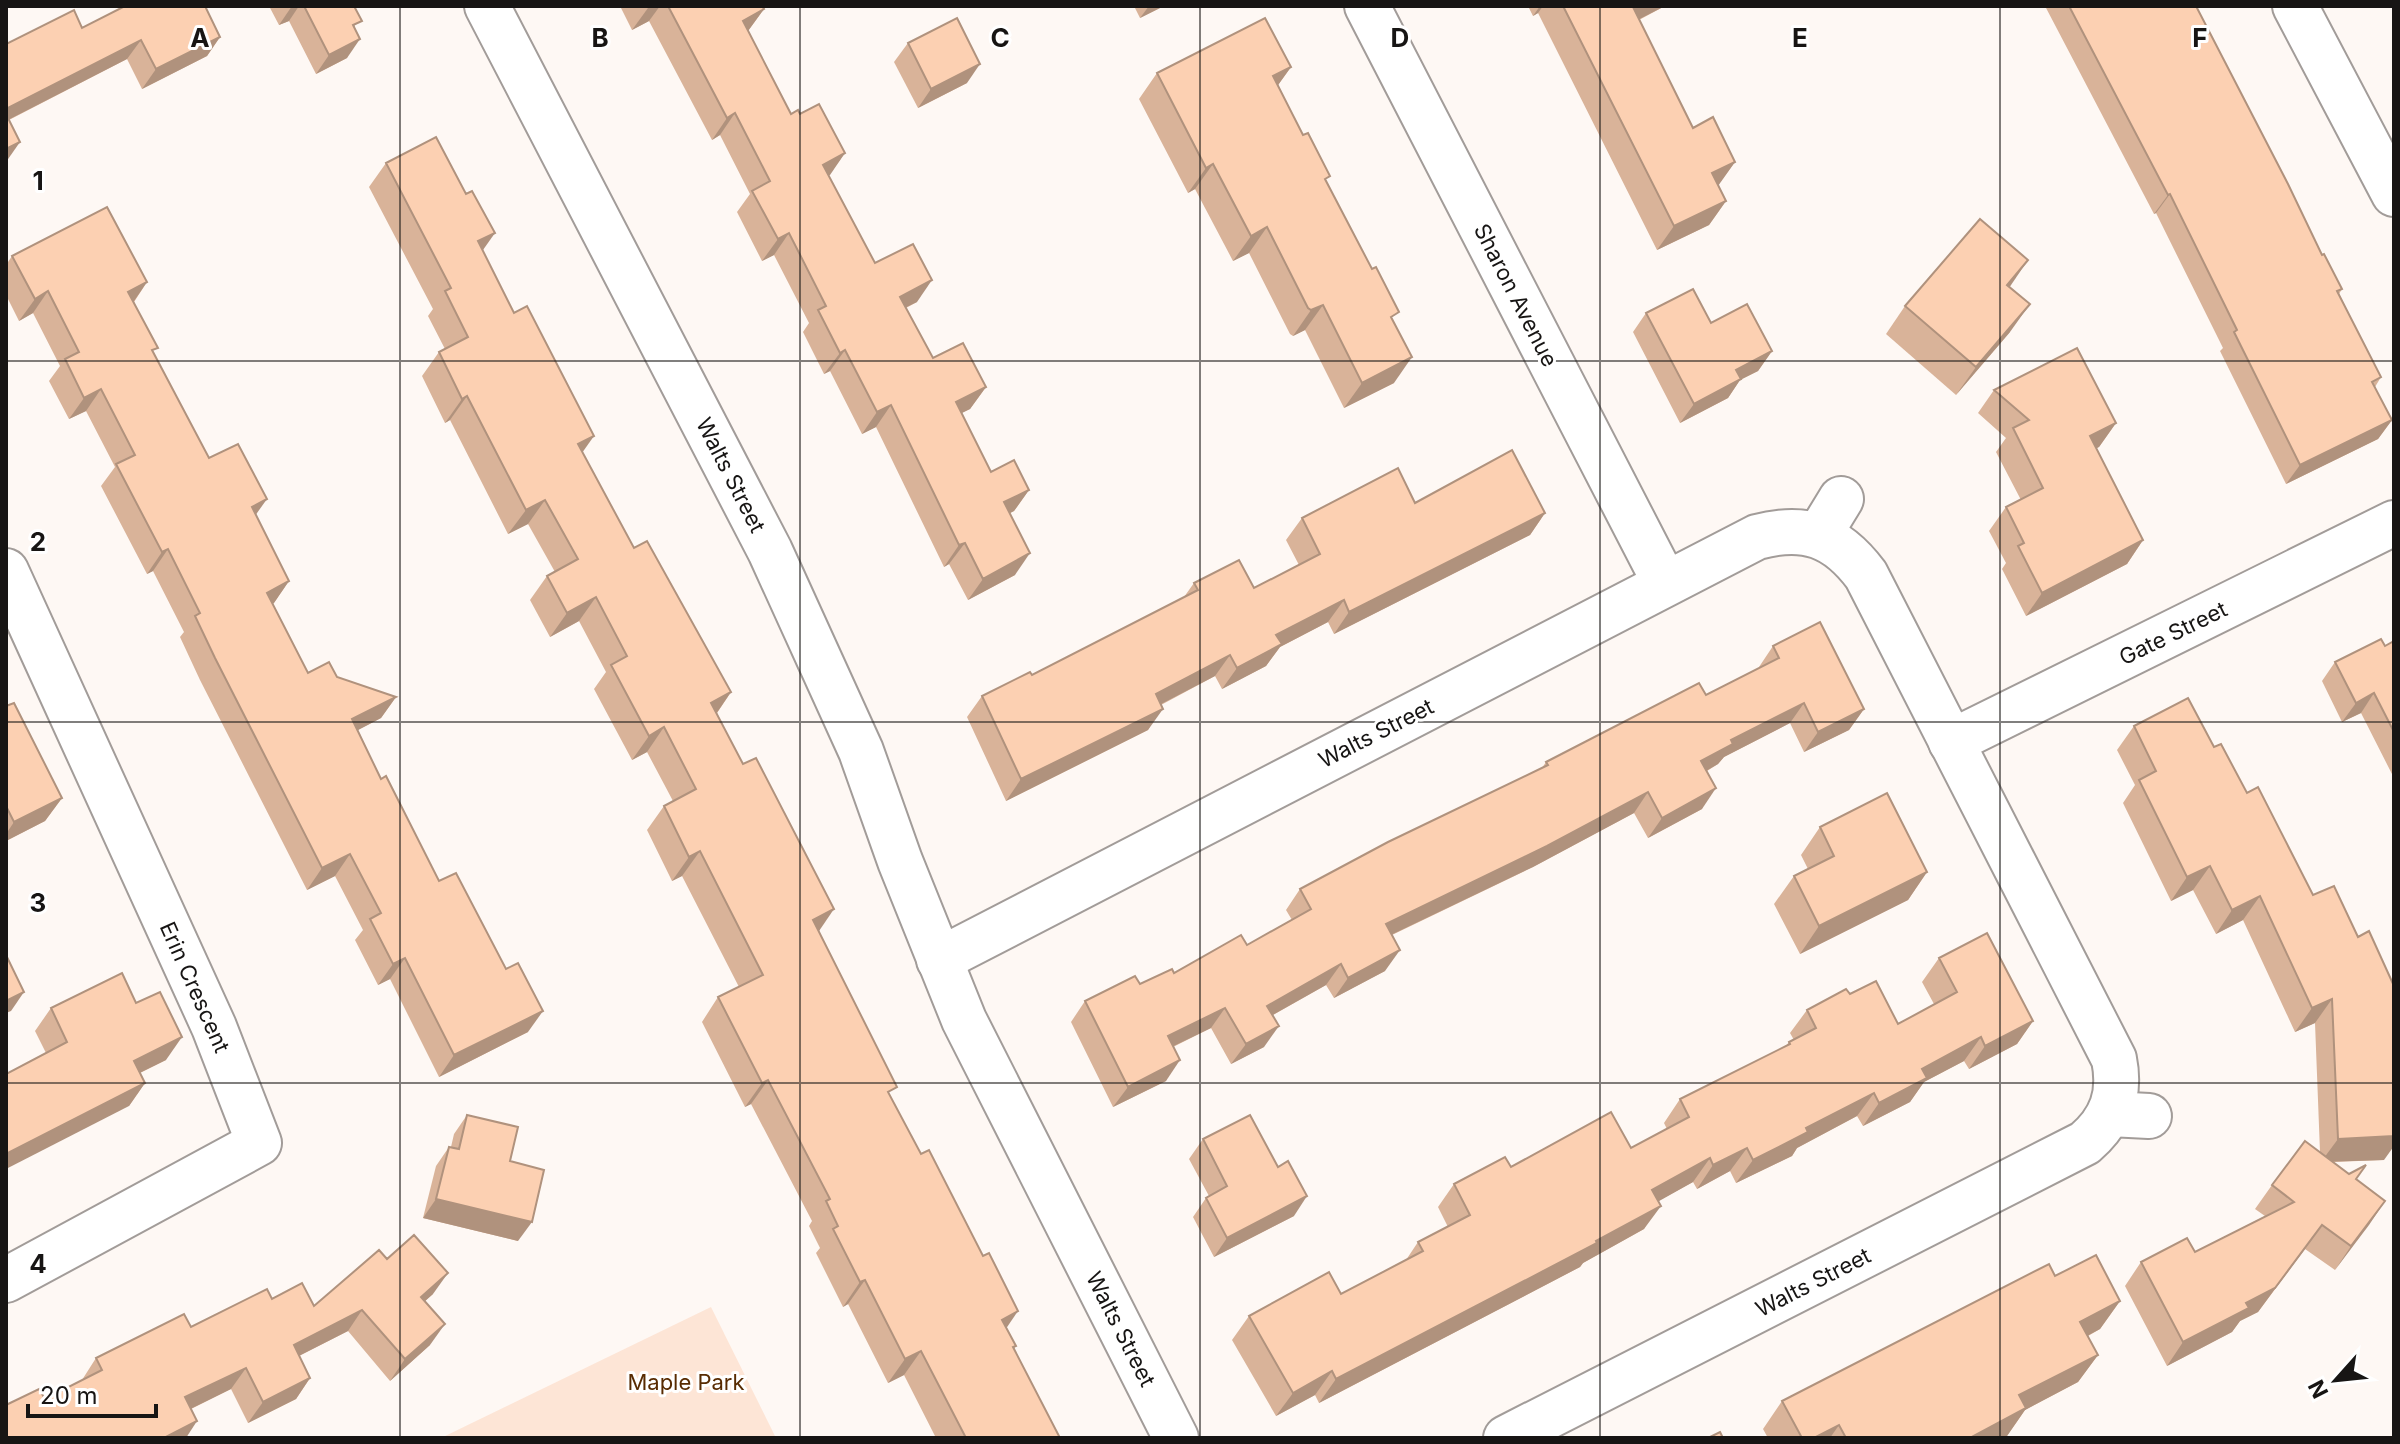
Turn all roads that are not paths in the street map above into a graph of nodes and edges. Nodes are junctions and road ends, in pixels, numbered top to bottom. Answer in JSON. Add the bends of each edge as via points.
{"nodes":[{"id":1,"x":487,"y":6,"type":"edge"},
{"id":2,"x":1367,"y":6,"type":"edge"},
{"id":3,"x":2295,"y":6,"type":"edge"},
{"id":4,"x":2394,"y":194,"type":"edge"},
{"id":5,"x":1841,"y":499,"type":"dead end"},
{"id":6,"x":2394,"y":523,"type":"edge"},
{"id":7,"x":1819,"y":535,"type":"junction"},
{"id":8,"x":1665,"y":583,"type":"junction"},
{"id":9,"x":9,"y":586,"type":"edge"},
{"id":10,"x":1951,"y":742,"type":"junction"},
{"id":11,"x":939,"y":960,"type":"junction"},
{"id":12,"x":6,"y":1280,"type":"edge"},
{"id":13,"x":1176,"y":1438,"type":"edge"},
{"id":14,"x":1506,"y":1438,"type":"edge"}],
"edges":[{"from":1,"to":11,"type":"street","name":"Walts Street","via":[[777,564],[861,751]]},
{"from":2,"to":8,"type":"street","name":"Sharon Avenue"},
{"from":3,"to":4,"type":"street"},
{"from":5,"to":7,"type":"street"},
{"from":6,"to":10,"type":"street","name":"Gate Street"},
{"from":7,"to":8,"type":"street","name":"Walts Street","via":[[1777,531],[1757,537]]},
{"from":7,"to":10,"type":"street","name":"Walts Street","via":[[1838,544],[1866,575]]},
{"from":8,"to":11,"type":"street","name":"Walts Street"},
{"from":9,"to":12,"type":"street","name":"Erin Crescent","via":[[214,1027],[259,1143]]},
{"from":10,"to":14,"type":"street","name":"Walts Street","via":[[2114,1059],[2116,1096],[2130,1115],[2085,1143]]},
{"from":11,"to":13,"type":"street","name":"Walts Street","via":[[964,1020]]}]}
